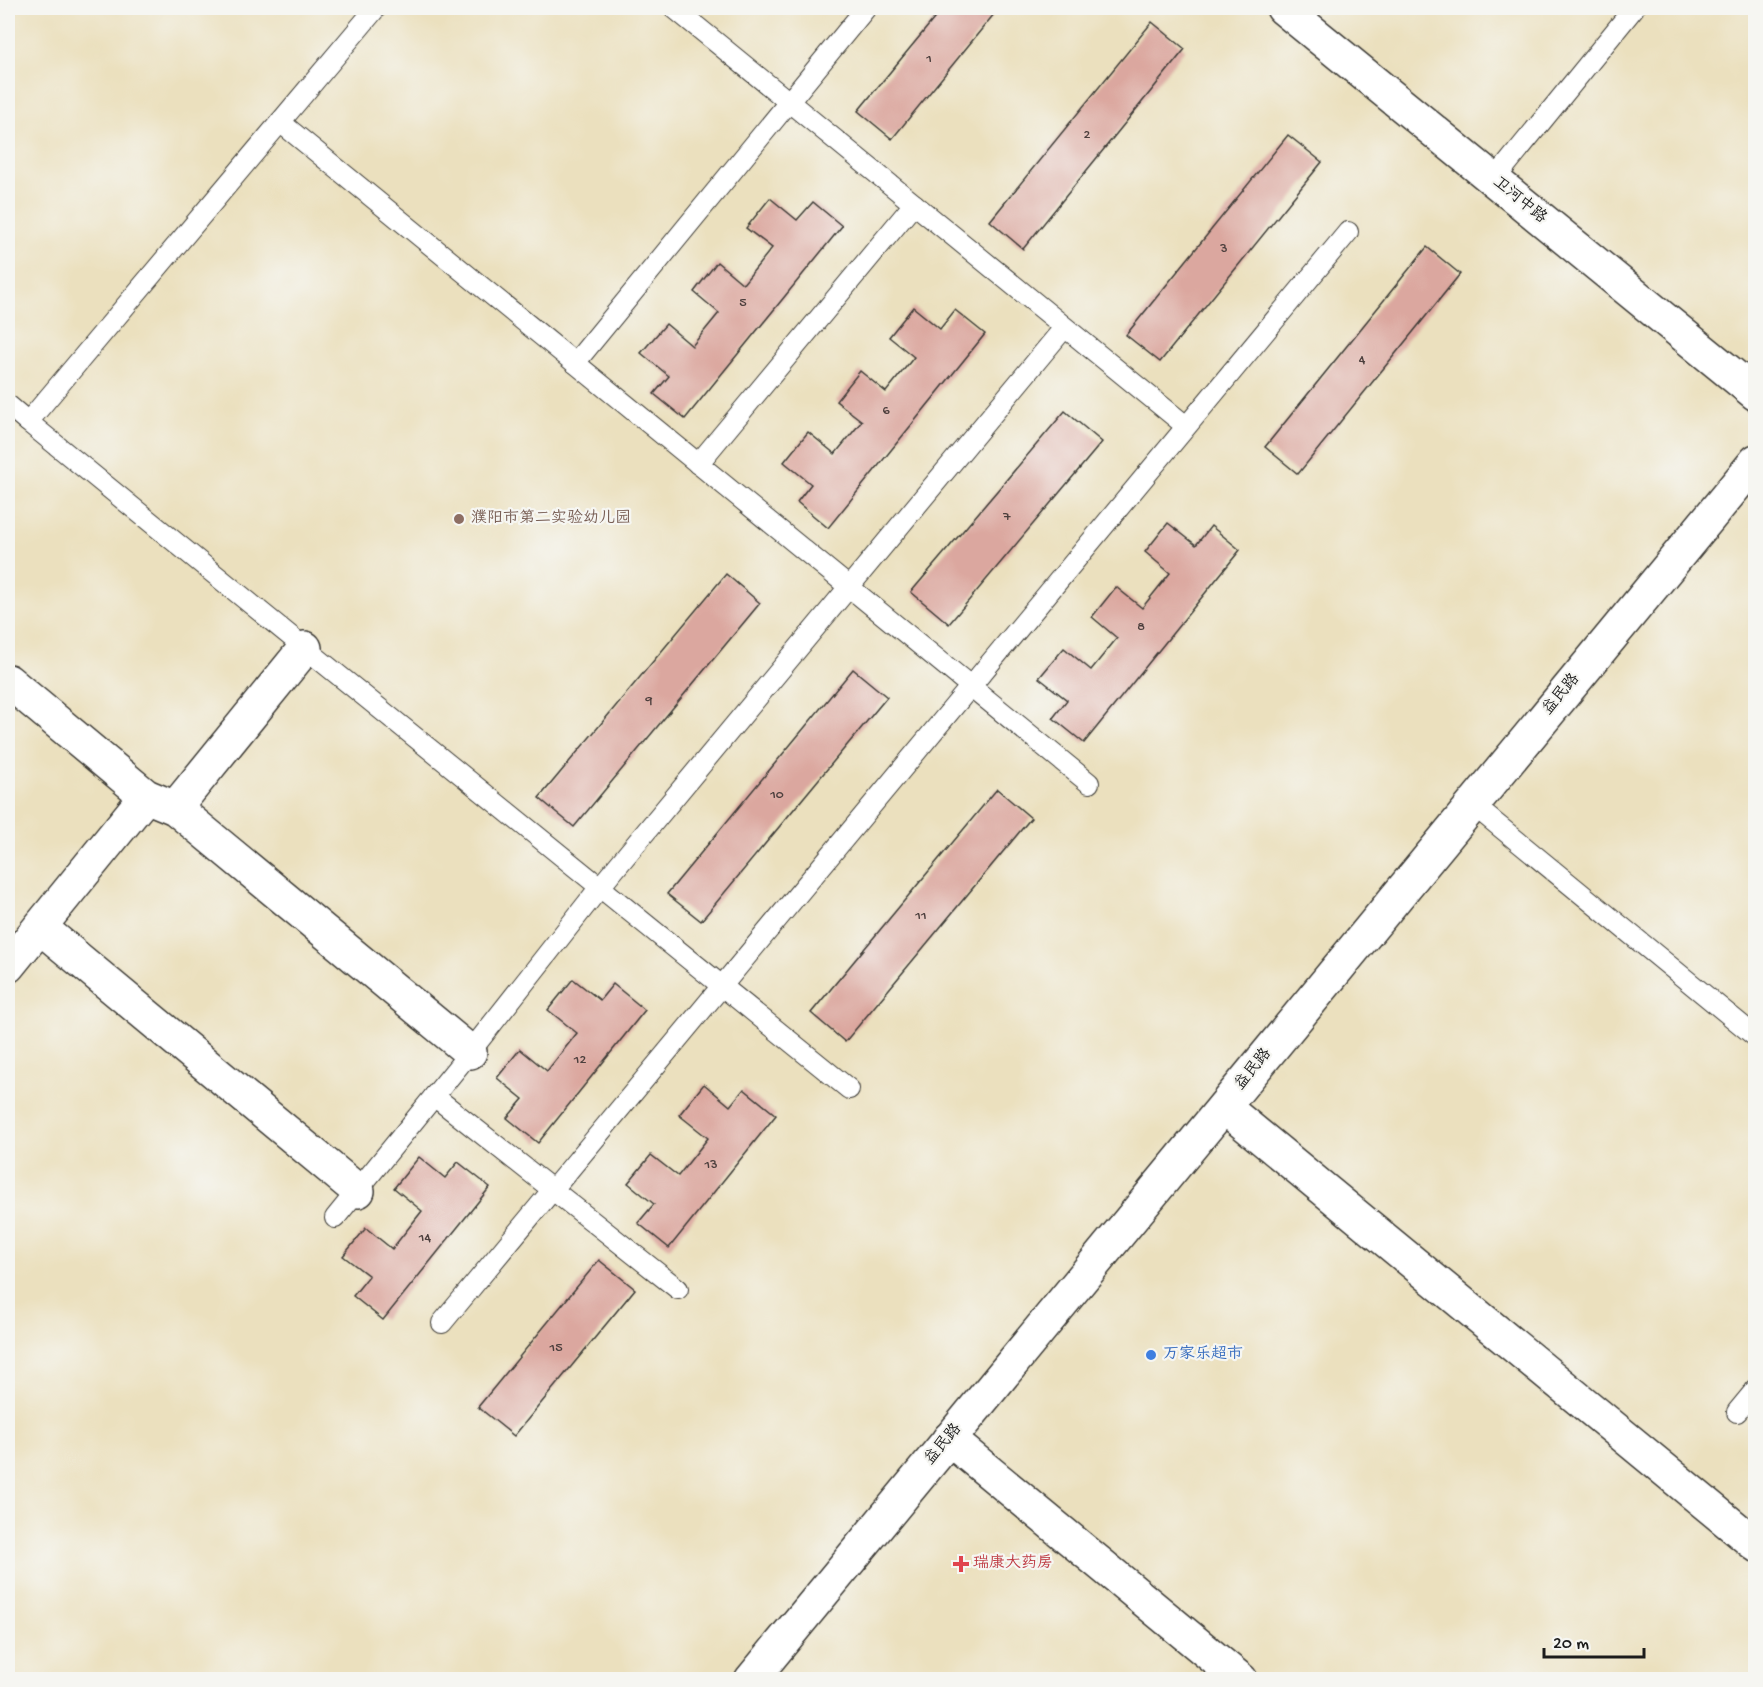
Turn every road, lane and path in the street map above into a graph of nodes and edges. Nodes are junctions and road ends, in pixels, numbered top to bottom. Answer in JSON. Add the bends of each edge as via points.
{"nodes":[{"id":1,"x":376,"y":8,"type":"edge"},
{"id":2,"x":674,"y":8,"type":"edge"},
{"id":3,"x":866,"y":8,"type":"edge"},
{"id":4,"x":1283,"y":8,"type":"edge"},
{"id":5,"x":1634,"y":8,"type":"edge"},
{"id":6,"x":789,"y":102,"type":"junction"},
{"id":7,"x":280,"y":122,"type":"junction"},
{"id":8,"x":1494,"y":180,"type":"junction"},
{"id":9,"x":914,"y":204,"type":"junction"},
{"id":10,"x":1348,"y":232,"type":"dead end"},
{"id":11,"x":1064,"y":328,"type":"junction"},
{"id":12,"x":575,"y":363,"type":"junction"},
{"id":13,"x":1755,"y":394,"type":"edge"},
{"id":14,"x":8,"y":405,"type":"edge"},
{"id":15,"x":28,"y":422,"type":"junction"},
{"id":16,"x":1186,"y":426,"type":"junction"},
{"id":17,"x":1755,"y":461,"type":"edge"},
{"id":18,"x":698,"y":464,"type":"junction"},
{"id":19,"x":849,"y":587,"type":"junction"},
{"id":20,"x":305,"y":648,"type":"junction"},
{"id":21,"x":8,"y":681,"type":"edge"},
{"id":22,"x":970,"y":686,"type":"junction"},
{"id":23,"x":1089,"y":783,"type":"dead end"},
{"id":24,"x":161,"y":802,"type":"junction"},
{"id":25,"x":1472,"y":804,"type":"junction"},
{"id":26,"x":600,"y":887,"type":"junction"},
{"id":27,"x":40,"y":927,"type":"junction"},
{"id":28,"x":8,"y":966,"type":"edge"},
{"id":29,"x":722,"y":986,"type":"junction"},
{"id":30,"x":1755,"y":1037,"type":"edge"},
{"id":31,"x":470,"y":1052,"type":"junction"},
{"id":32,"x":849,"y":1089,"type":"dead end"},
{"id":33,"x":434,"y":1096,"type":"junction"},
{"id":34,"x":1224,"y":1107,"type":"junction"},
{"id":35,"x":553,"y":1189,"type":"junction"},
{"id":36,"x":358,"y":1191,"type":"junction"},
{"id":37,"x":335,"y":1218,"type":"dead end"},
{"id":38,"x":678,"y":1289,"type":"dead end"},
{"id":39,"x":442,"y":1323,"type":"dead end"},
{"id":40,"x":1755,"y":1389,"type":"edge"},
{"id":41,"x":1737,"y":1412,"type":"dead end"},
{"id":42,"x":949,"y":1439,"type":"junction"},
{"id":43,"x":1755,"y":1545,"type":"edge"},
{"id":44,"x":751,"y":1680,"type":"edge"},
{"id":45,"x":1241,"y":1680,"type":"edge"}],
"edges":[{"from":1,"to":7,"type":"lane"},
{"from":2,"to":6,"type":"lane"},
{"from":3,"to":6,"type":"lane"},
{"from":4,"to":8,"type":"street","name":"卫河中路"},
{"from":5,"to":8,"type":"lane"},
{"from":6,"to":9,"type":"lane"},
{"from":6,"to":12,"type":"lane"},
{"from":7,"to":12,"type":"lane"},
{"from":7,"to":15,"type":"lane"},
{"from":8,"to":13,"type":"street","name":"卫河中路"},
{"from":9,"to":11,"type":"lane"},
{"from":9,"to":18,"type":"lane"},
{"from":10,"to":16,"type":"lane"},
{"from":11,"to":16,"type":"lane"},
{"from":11,"to":19,"type":"lane"},
{"from":12,"to":18,"type":"lane"},
{"from":14,"to":15,"type":"lane"},
{"from":15,"to":20,"type":"lane"},
{"from":16,"to":22,"type":"lane"},
{"from":17,"to":25,"type":"street","name":"益民路"},
{"from":18,"to":19,"type":"lane"},
{"from":19,"to":22,"type":"lane"},
{"from":19,"to":26,"type":"lane"},
{"from":20,"to":24,"type":"street"},
{"from":20,"to":26,"type":"lane"},
{"from":21,"to":24,"type":"street"},
{"from":22,"to":23,"type":"lane"},
{"from":22,"to":29,"type":"lane"},
{"from":24,"to":27,"type":"street"},
{"from":24,"to":31,"type":"street"},
{"from":25,"to":30,"type":"lane"},
{"from":25,"to":34,"type":"street","name":"益民路"},
{"from":26,"to":29,"type":"lane"},
{"from":26,"to":31,"type":"lane"},
{"from":27,"to":28,"type":"street"},
{"from":27,"to":36,"type":"street"},
{"from":29,"to":32,"type":"lane"},
{"from":29,"to":35,"type":"lane"},
{"from":31,"to":33,"type":"lane"},
{"from":33,"to":35,"type":"lane"},
{"from":33,"to":36,"type":"lane"},
{"from":34,"to":42,"type":"street","name":"益民路"},
{"from":34,"to":43,"type":"street"},
{"from":35,"to":38,"type":"lane"},
{"from":35,"to":39,"type":"lane"},
{"from":36,"to":37,"type":"lane"},
{"from":40,"to":41,"type":"lane"},
{"from":42,"to":44,"type":"street","name":"益民路"},
{"from":42,"to":45,"type":"street"}]}
